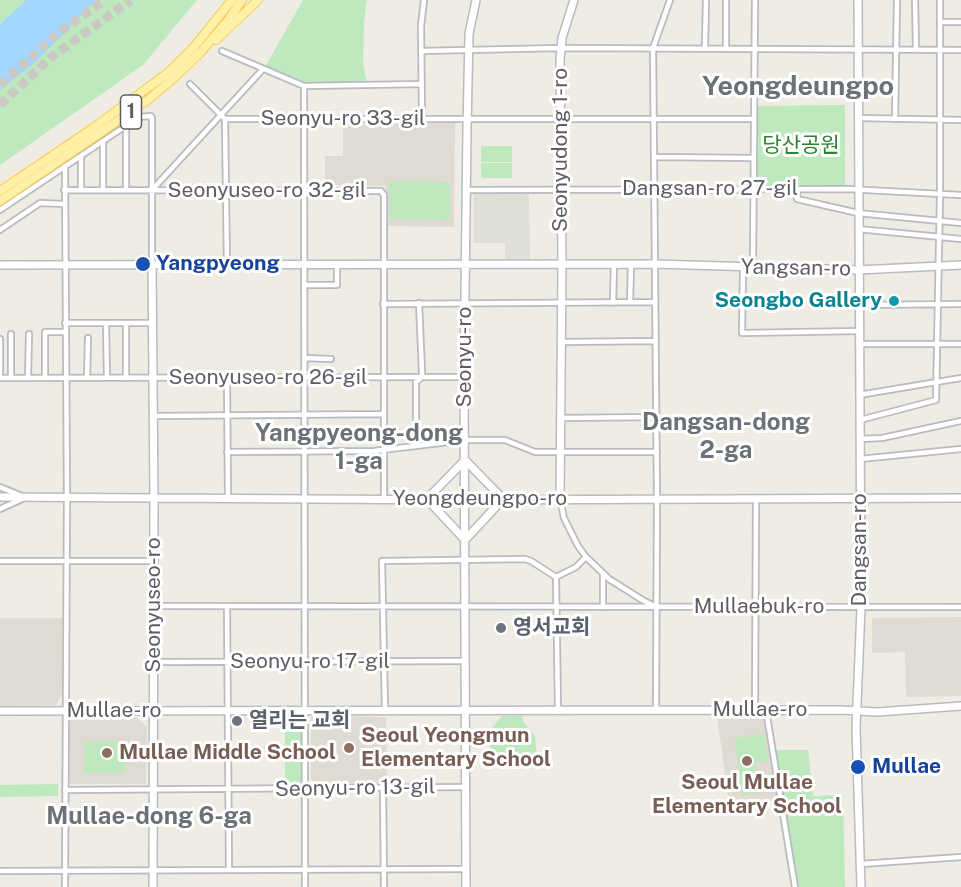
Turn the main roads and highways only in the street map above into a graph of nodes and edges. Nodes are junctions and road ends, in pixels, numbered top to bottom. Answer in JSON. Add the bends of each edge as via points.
{"nodes":[{"id":1,"x":242,"y":0,"type":"edge"},
{"id":2,"x":258,"y":0,"type":"edge"},
{"id":3,"x":230,"y":2,"type":"edge"},
{"id":4,"x":201,"y":52,"type":"junction"},
{"id":5,"x":0,"y":192,"type":"edge"},
{"id":6,"x":0,"y":201,"type":"edge"}],
"edges":[{"from":1,"to":4,"type":"main road","number":"1"},
{"from":2,"to":4,"type":"main road"},
{"from":3,"to":5,"type":"main road","number":"1","via":[[195,47],[169,72]]},
{"from":4,"to":6,"type":"main road","number":"1","via":[[148,99]]}]}
